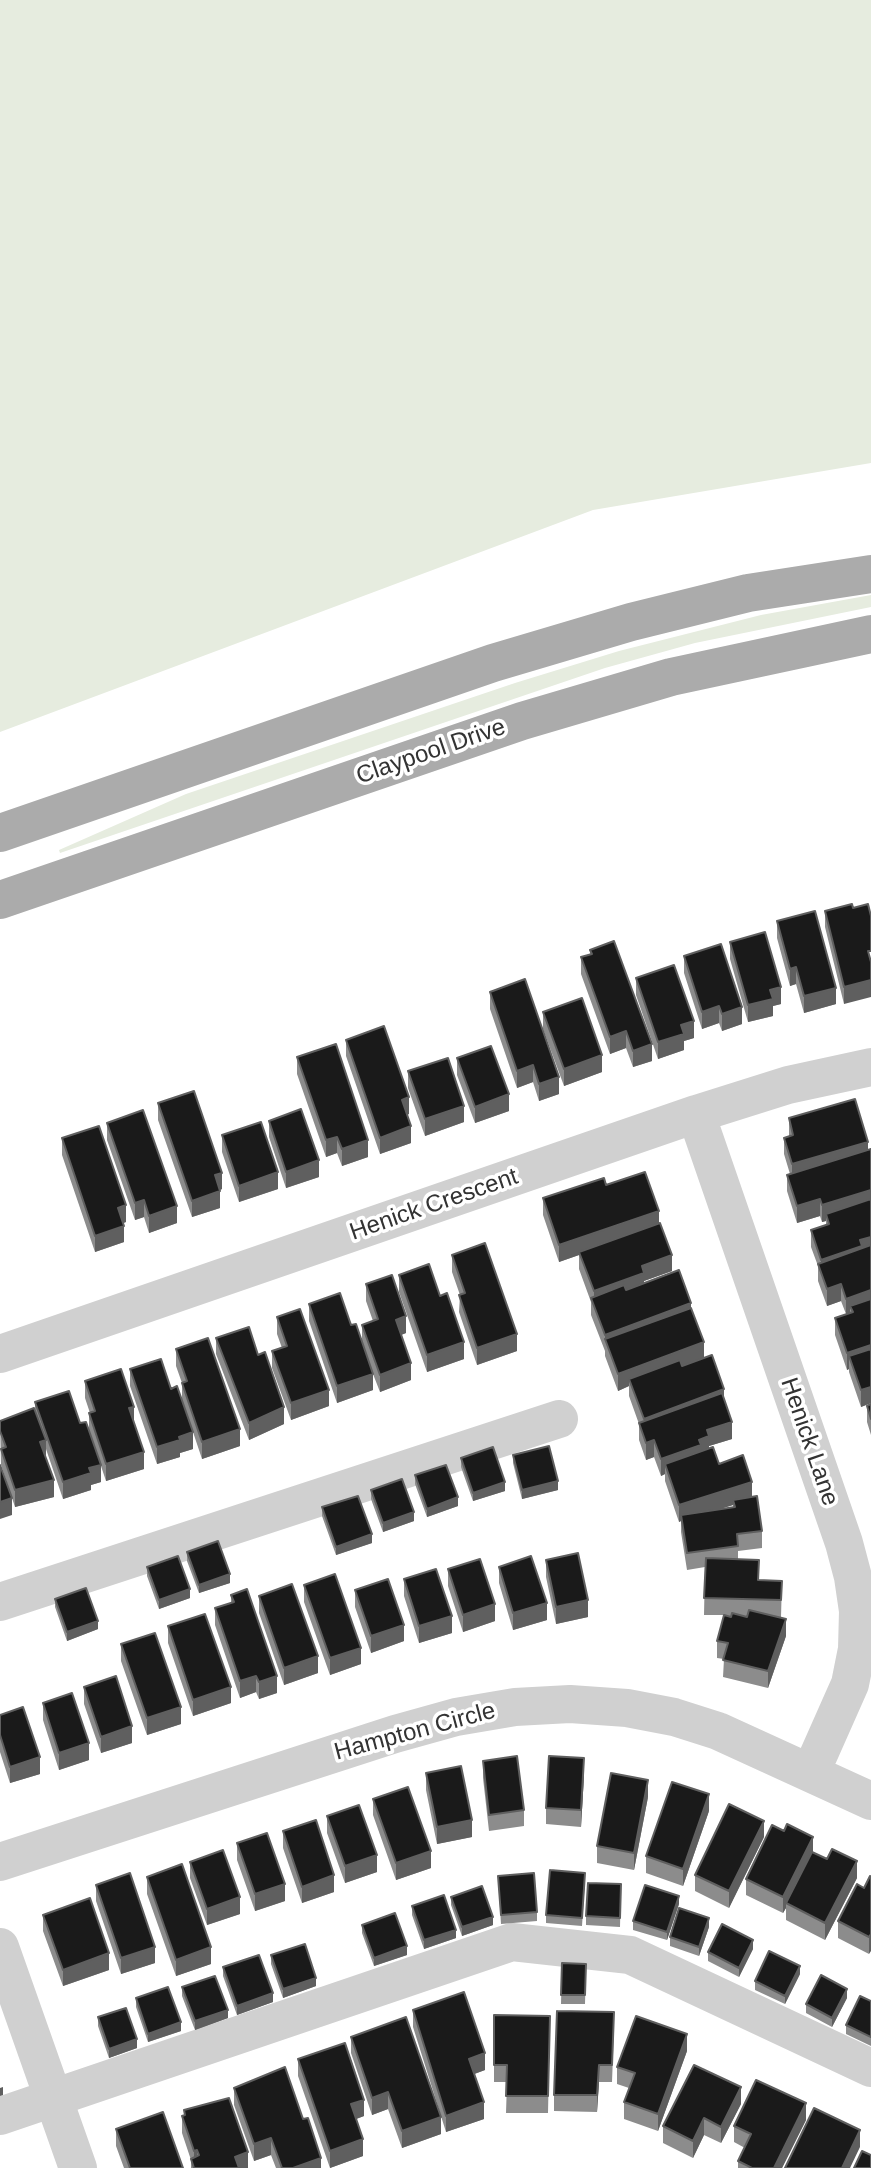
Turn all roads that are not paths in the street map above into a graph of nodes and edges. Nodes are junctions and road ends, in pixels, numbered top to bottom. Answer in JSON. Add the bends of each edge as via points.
{"nodes":[{"id":1,"x":871,"y":574,"type":"edge"},
{"id":2,"x":871,"y":634,"type":"edge"},
{"id":3,"x":0,"y":833,"type":"edge"},
{"id":4,"x":0,"y":900,"type":"edge"},
{"id":5,"x":871,"y":1067,"type":"edge"},
{"id":6,"x":696,"y":1114,"type":"junction"},
{"id":7,"x":0,"y":1354,"type":"edge"},
{"id":8,"x":559,"y":1419,"type":"dead end"},
{"id":9,"x":0,"y":1602,"type":"edge"},
{"id":10,"x":811,"y":1772,"type":"junction"},
{"id":11,"x":871,"y":1801,"type":"edge"},
{"id":12,"x":0,"y":1862,"type":"edge"},
{"id":13,"x":0,"y":1947,"type":"edge"},
{"id":14,"x":871,"y":2068,"type":"edge"},
{"id":15,"x":54,"y":2098,"type":"junction"},
{"id":16,"x":0,"y":2116,"type":"edge"},
{"id":17,"x":78,"y":2168,"type":"edge"}],
"edges":[{"from":1,"to":3,"type":"main road","via":[[748,593],[492,663]]},
{"from":2,"to":4,"type":"main road","name":"Claypool Drive","via":[[671,677],[522,721]]},
{"from":5,"to":6,"type":"street","name":"Henick Crescent","via":[[788,1085]]},
{"from":6,"to":7,"type":"street","name":"Henick Crescent"},
{"from":6,"to":10,"type":"street","name":"Henick Lane","via":[[853,1577],[857,1649],[850,1684]]},
{"from":8,"to":9,"type":"street"},
{"from":10,"to":11,"type":"street","name":"Hampton Circle"},
{"from":10,"to":12,"type":"street","name":"Hampton Circle","via":[[674,1717],[570,1704],[515,1707],[395,1734]]},
{"from":13,"to":15,"type":"street"},
{"from":14,"to":15,"type":"street","via":[[630,1955],[512,1942]]},
{"from":15,"to":16,"type":"street"},
{"from":15,"to":17,"type":"street"}]}
